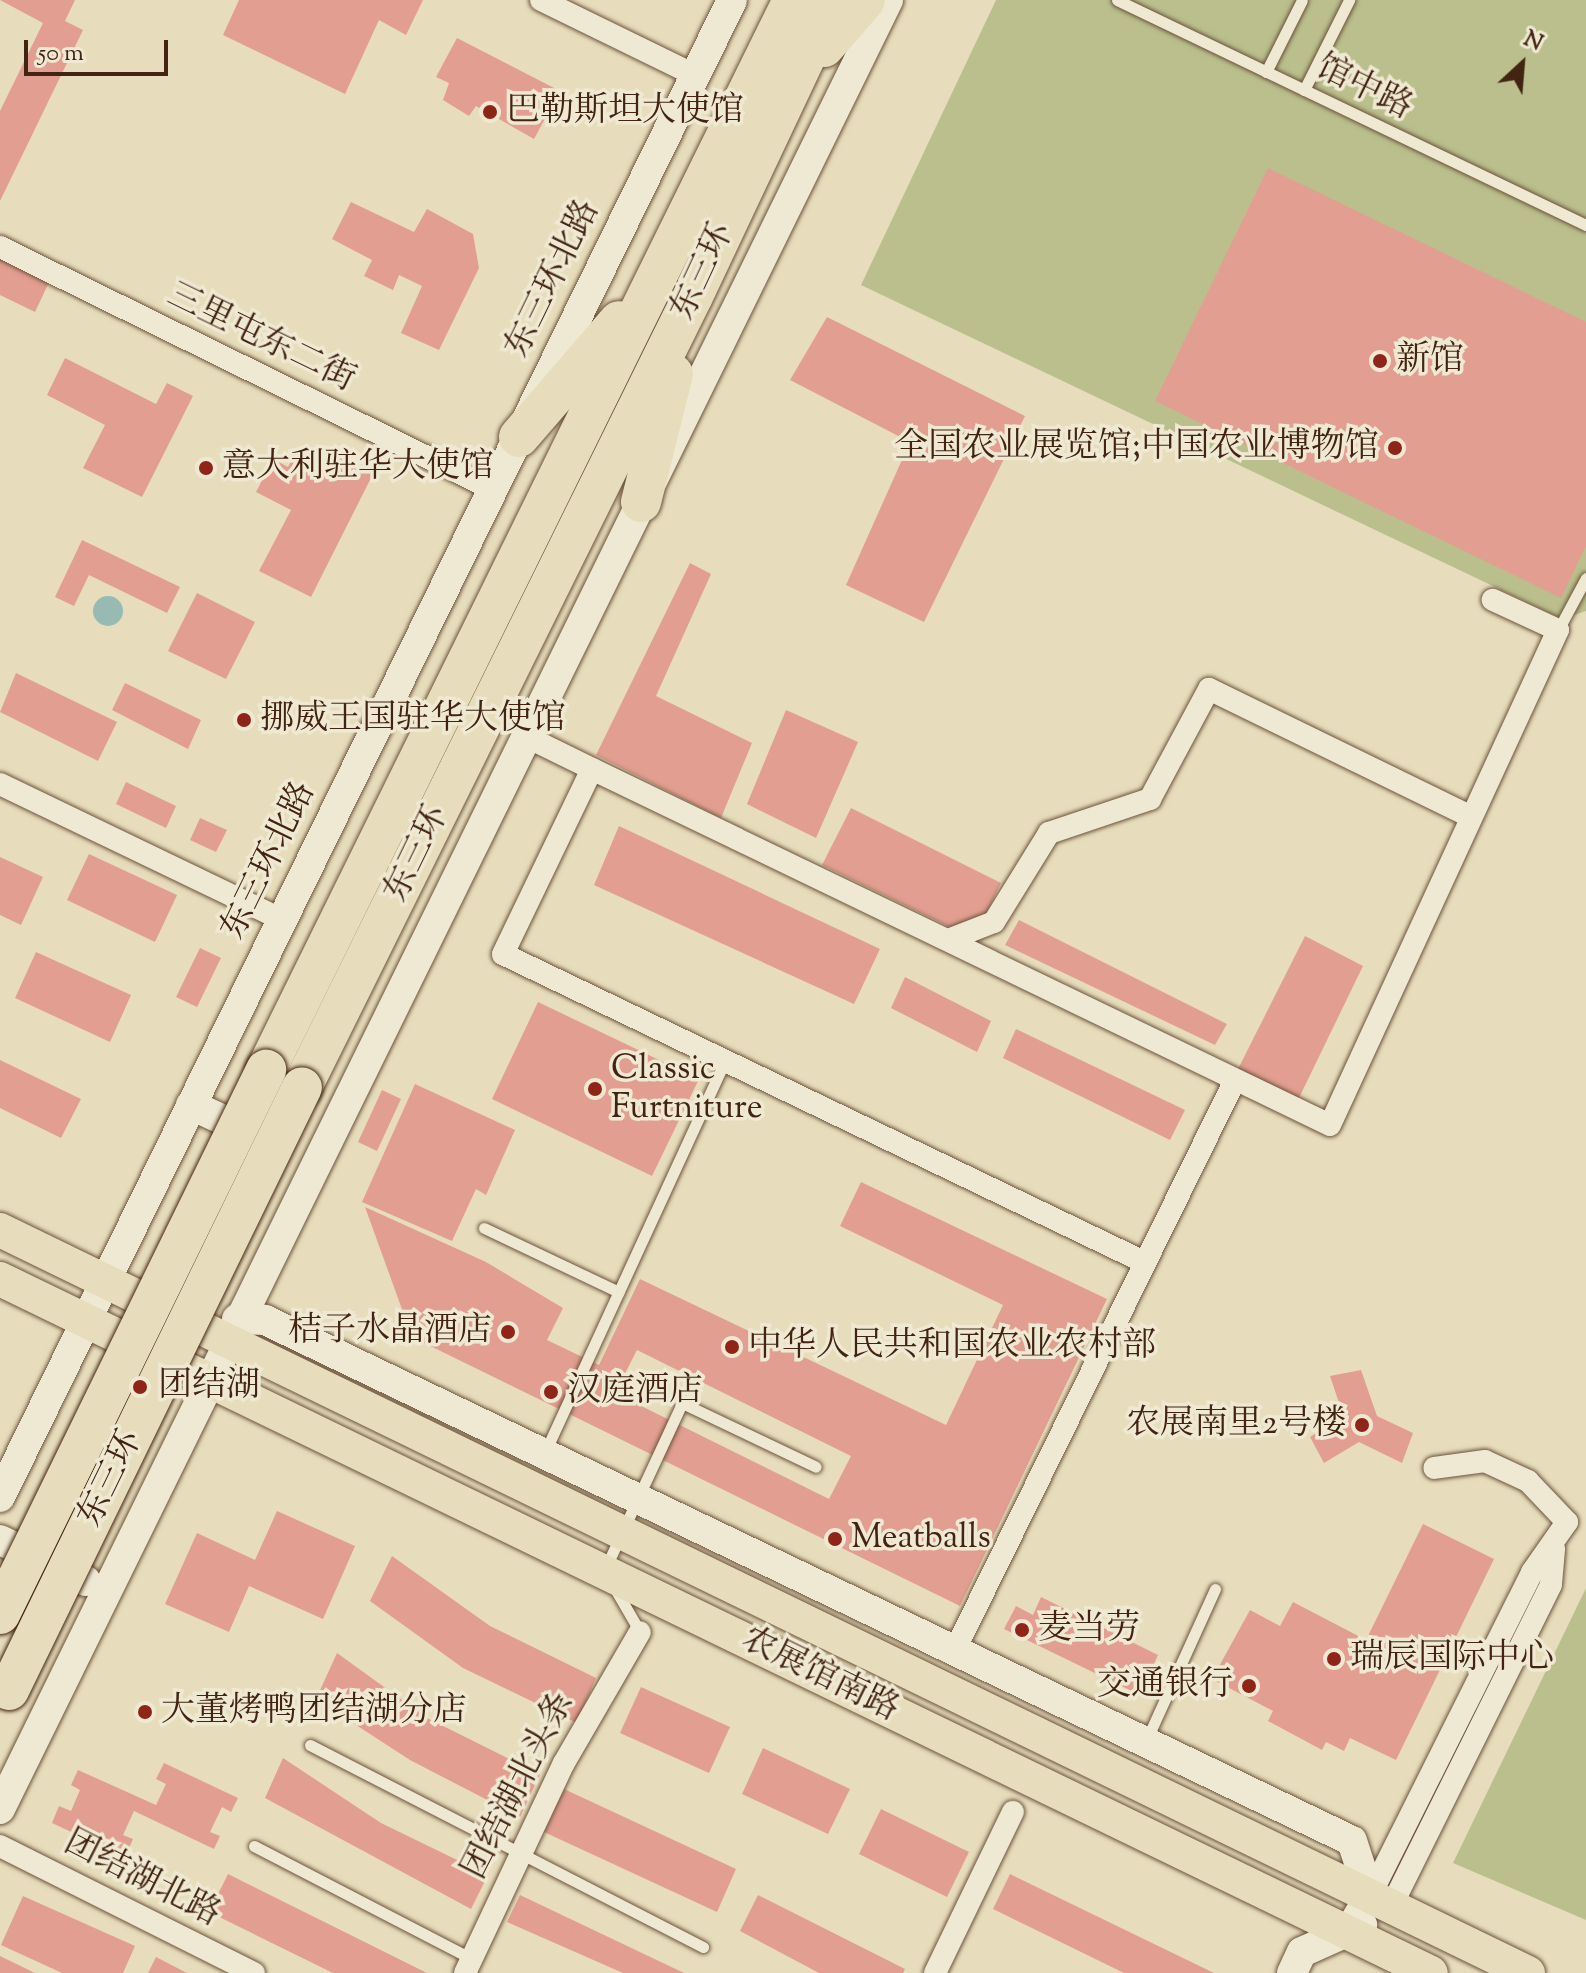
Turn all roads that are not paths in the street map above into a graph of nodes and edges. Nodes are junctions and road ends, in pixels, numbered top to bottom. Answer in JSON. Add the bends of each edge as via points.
{"nodes":[{"id":1,"x":541,"y":0,"type":"edge"},
{"id":2,"x":732,"y":0,"type":"edge"},
{"id":3,"x":769,"y":0,"type":"edge"},
{"id":4,"x":793,"y":0,"type":"edge"},
{"id":5,"x":832,"y":0,"type":"edge"},
{"id":6,"x":865,"y":0,"type":"edge"},
{"id":7,"x":888,"y":0,"type":"edge"},
{"id":8,"x":1117,"y":0,"type":"edge"},
{"id":9,"x":1302,"y":0,"type":"edge"},
{"id":10,"x":1349,"y":0,"type":"edge"},
{"id":11,"x":1266,"y":72,"type":"junction"},
{"id":12,"x":695,"y":75,"type":"junction"},
{"id":13,"x":774,"y":79,"type":"junction"},
{"id":14,"x":1304,"y":90,"type":"junction"},
{"id":15,"x":1586,"y":225,"type":"edge"},
{"id":16,"x":0,"y":247,"type":"edge"},
{"id":17,"x":656,"y":278,"type":"junction"},
{"id":18,"x":693,"y":296,"type":"junction"},
{"id":19,"x":519,"y":437,"type":"junction"},
{"id":20,"x":492,"y":489,"type":"junction"},
{"id":21,"x":641,"y":502,"type":"junction"},
{"id":22,"x":1586,"y":578,"type":"edge"},
{"id":23,"x":1493,"y":600,"type":"dead end"},
{"id":24,"x":1558,"y":630,"type":"junction"},
{"id":25,"x":525,"y":736,"type":"junction"},
{"id":26,"x":592,"y":769,"type":"junction"},
{"id":27,"x":0,"y":784,"type":"edge"},
{"id":28,"x":1471,"y":817,"type":"junction"},
{"id":29,"x":283,"y":920,"type":"junction"},
{"id":30,"x":948,"y":940,"type":"junction"},
{"id":31,"x":725,"y":1061,"type":"junction"},
{"id":32,"x":1235,"y":1080,"type":"junction"},
{"id":33,"x":191,"y":1105,"type":"junction"},
{"id":34,"x":314,"y":1162,"type":"junction"},
{"id":35,"x":484,"y":1228,"type":"dead end"},
{"id":36,"x":0,"y":1230,"type":"edge"},
{"id":37,"x":1144,"y":1262,"type":"junction"},
{"id":38,"x":0,"y":1279,"type":"edge"},
{"id":39,"x":103,"y":1280,"type":"junction"},
{"id":40,"x":619,"y":1292,"type":"junction"},
{"id":41,"x":83,"y":1319,"type":"junction"},
{"id":42,"x":232,"y":1329,"type":"junction"},
{"id":43,"x":206,"y":1382,"type":"junction"},
{"id":44,"x":545,"y":1453,"type":"junction"},
{"id":45,"x":816,"y":1467,"type":"dead end"},
{"id":46,"x":1434,"y":1468,"type":"dead end"},
{"id":47,"x":0,"y":1497,"type":"edge"},
{"id":48,"x":638,"y":1498,"type":"junction"},
{"id":49,"x":622,"y":1532,"type":"junction"},
{"id":50,"x":0,"y":1540,"type":"edge"},
{"id":51,"x":604,"y":1570,"type":"junction"},
{"id":52,"x":1215,"y":1589,"type":"dead end"},
{"id":53,"x":106,"y":1591,"type":"junction"},
{"id":54,"x":0,"y":1614,"type":"edge"},
{"id":55,"x":640,"y":1632,"type":"joint"},
{"id":56,"x":955,"y":1650,"type":"junction"},
{"id":57,"x":4,"y":1698,"type":"edge"},
{"id":58,"x":1146,"y":1742,"type":"junction"},
{"id":59,"x":310,"y":1745,"type":"dead end"},
{"id":60,"x":0,"y":1809,"type":"edge"},
{"id":61,"x":1013,"y":1812,"type":"dead end"},
{"id":62,"x":0,"y":1846,"type":"edge"},
{"id":63,"x":254,"y":1846,"type":"dead end"},
{"id":64,"x":520,"y":1857,"type":"junction"},
{"id":65,"x":1380,"y":1901,"type":"junction"},
{"id":66,"x":1348,"y":1933,"type":"junction"},
{"id":67,"x":703,"y":1947,"type":"dead end"},
{"id":68,"x":469,"y":1966,"type":"edge"},
{"id":69,"x":254,"y":1973,"type":"edge"},
{"id":70,"x":935,"y":1973,"type":"edge"},
{"id":71,"x":1292,"y":1973,"type":"edge"},
{"id":72,"x":1431,"y":1973,"type":"edge"},
{"id":73,"x":1528,"y":1973,"type":"edge"}],
"edges":[{"from":1,"to":12,"type":"street"},
{"from":2,"to":12,"type":"street","name":"东三环北路"},
{"from":3,"to":13,"type":"highway"},
{"from":4,"to":13,"type":"highway","name":"东三环"},
{"from":5,"to":13,"type":"highway","name":"东三环"},
{"from":6,"to":13,"type":"highway"},
{"from":7,"to":21,"type":"street"},
{"from":8,"to":11,"type":"lane","name":"馆中路"},
{"from":9,"to":11,"type":"lane"},
{"from":10,"to":14,"type":"lane"},
{"from":11,"to":14,"type":"lane","name":"馆中路"},
{"from":12,"to":19,"type":"street","name":"东三环北路"},
{"from":13,"to":17,"type":"highway","name":"东三环"},
{"from":13,"to":18,"type":"highway","name":"东三环"},
{"from":14,"to":15,"type":"lane","name":"馆中路"},
{"from":16,"to":20,"type":"street","name":"三里屯东二街"},
{"from":17,"to":19,"type":"highway"},
{"from":17,"to":54,"type":"highway","name":"东三环","bridge":true},
{"from":18,"to":21,"type":"highway"},
{"from":18,"to":57,"type":"highway","name":"东三环","bridge":true},
{"from":19,"to":20,"type":"street","name":"东三环北路"},
{"from":20,"to":29,"type":"street","name":"东三环北路"},
{"from":21,"to":25,"type":"street"},
{"from":22,"to":24,"type":"lane"},
{"from":23,"to":24,"type":"street"},
{"from":24,"to":28,"type":"street"},
{"from":25,"to":26,"type":"street"},
{"from":25,"to":34,"type":"street"},
{"from":26,"to":30,"type":"street"},
{"from":26,"to":31,"type":"street","via":[[503,954]]},
{"from":27,"to":29,"type":"street"},
{"from":28,"to":30,"type":"street","via":[[1209,689],[1150,799],[1049,833],[994,922]]},
{"from":28,"to":32,"type":"street","via":[[1330,1125]]},
{"from":29,"to":33,"type":"street","name":"东三环北路"},
{"from":30,"to":32,"type":"street"},
{"from":31,"to":37,"type":"street"},
{"from":31,"to":40,"type":"lane"},
{"from":32,"to":37,"type":"street"},
{"from":33,"to":34,"type":"street"},
{"from":33,"to":39,"type":"street","name":"东三环北路"},
{"from":34,"to":42,"type":"street"},
{"from":35,"to":40,"type":"lane"},
{"from":36,"to":39,"type":"main road","name":"农展馆南路"},
{"from":37,"to":56,"type":"street"},
{"from":38,"to":41,"type":"main road","name":"农展馆南路"},
{"from":39,"to":41,"type":"street","name":"东三环北路"},
{"from":39,"to":42,"type":"main road","name":"农展馆南路"},
{"from":40,"to":44,"type":"lane"},
{"from":41,"to":43,"type":"main road","name":"农展馆南路"},
{"from":41,"to":47,"type":"street","name":"东三环北路"},
{"from":42,"to":43,"type":"street"},
{"from":42,"to":44,"type":"street","via":[[265,1320]]},
{"from":42,"to":49,"type":"main road","name":"农展馆南路"},
{"from":43,"to":51,"type":"main road","name":"农展馆南路"},
{"from":43,"to":53,"type":"street"},
{"from":44,"to":48,"type":"street"},
{"from":45,"to":48,"type":"lane","via":[[682,1403]]},
{"from":46,"to":65,"type":"street","via":[[1485,1461],[1528,1481],[1567,1522],[1554,1549],[1551,1584]]},
{"from":48,"to":49,"type":"lane"},
{"from":48,"to":56,"type":"street"},
{"from":49,"to":51,"type":"lane"},
{"from":49,"to":65,"type":"main road","name":"农展馆南路"},
{"from":50,"to":53,"type":"street"},
{"from":51,"to":55,"type":"lane"},
{"from":51,"to":66,"type":"main road","name":"农展馆南路"},
{"from":52,"to":58,"type":"lane"},
{"from":53,"to":60,"type":"street"},
{"from":55,"to":64,"type":"street","name":"团结湖北头条","via":[[564,1763]]},
{"from":56,"to":58,"type":"street"},
{"from":58,"to":65,"type":"street","via":[[1352,1841]]},
{"from":59,"to":64,"type":"lane"},
{"from":61,"to":70,"type":"street"},
{"from":62,"to":69,"type":"street","name":"团结湖北路"},
{"from":63,"to":68,"type":"lane"},
{"from":64,"to":67,"type":"lane"},
{"from":64,"to":68,"type":"street","name":"团结湖北头条"},
{"from":65,"to":66,"type":"street"},
{"from":65,"to":73,"type":"main road","name":"农展馆南路"},
{"from":66,"to":71,"type":"street","via":[[1302,1952]]},
{"from":66,"to":72,"type":"main road","name":"农展馆南路"}]}
